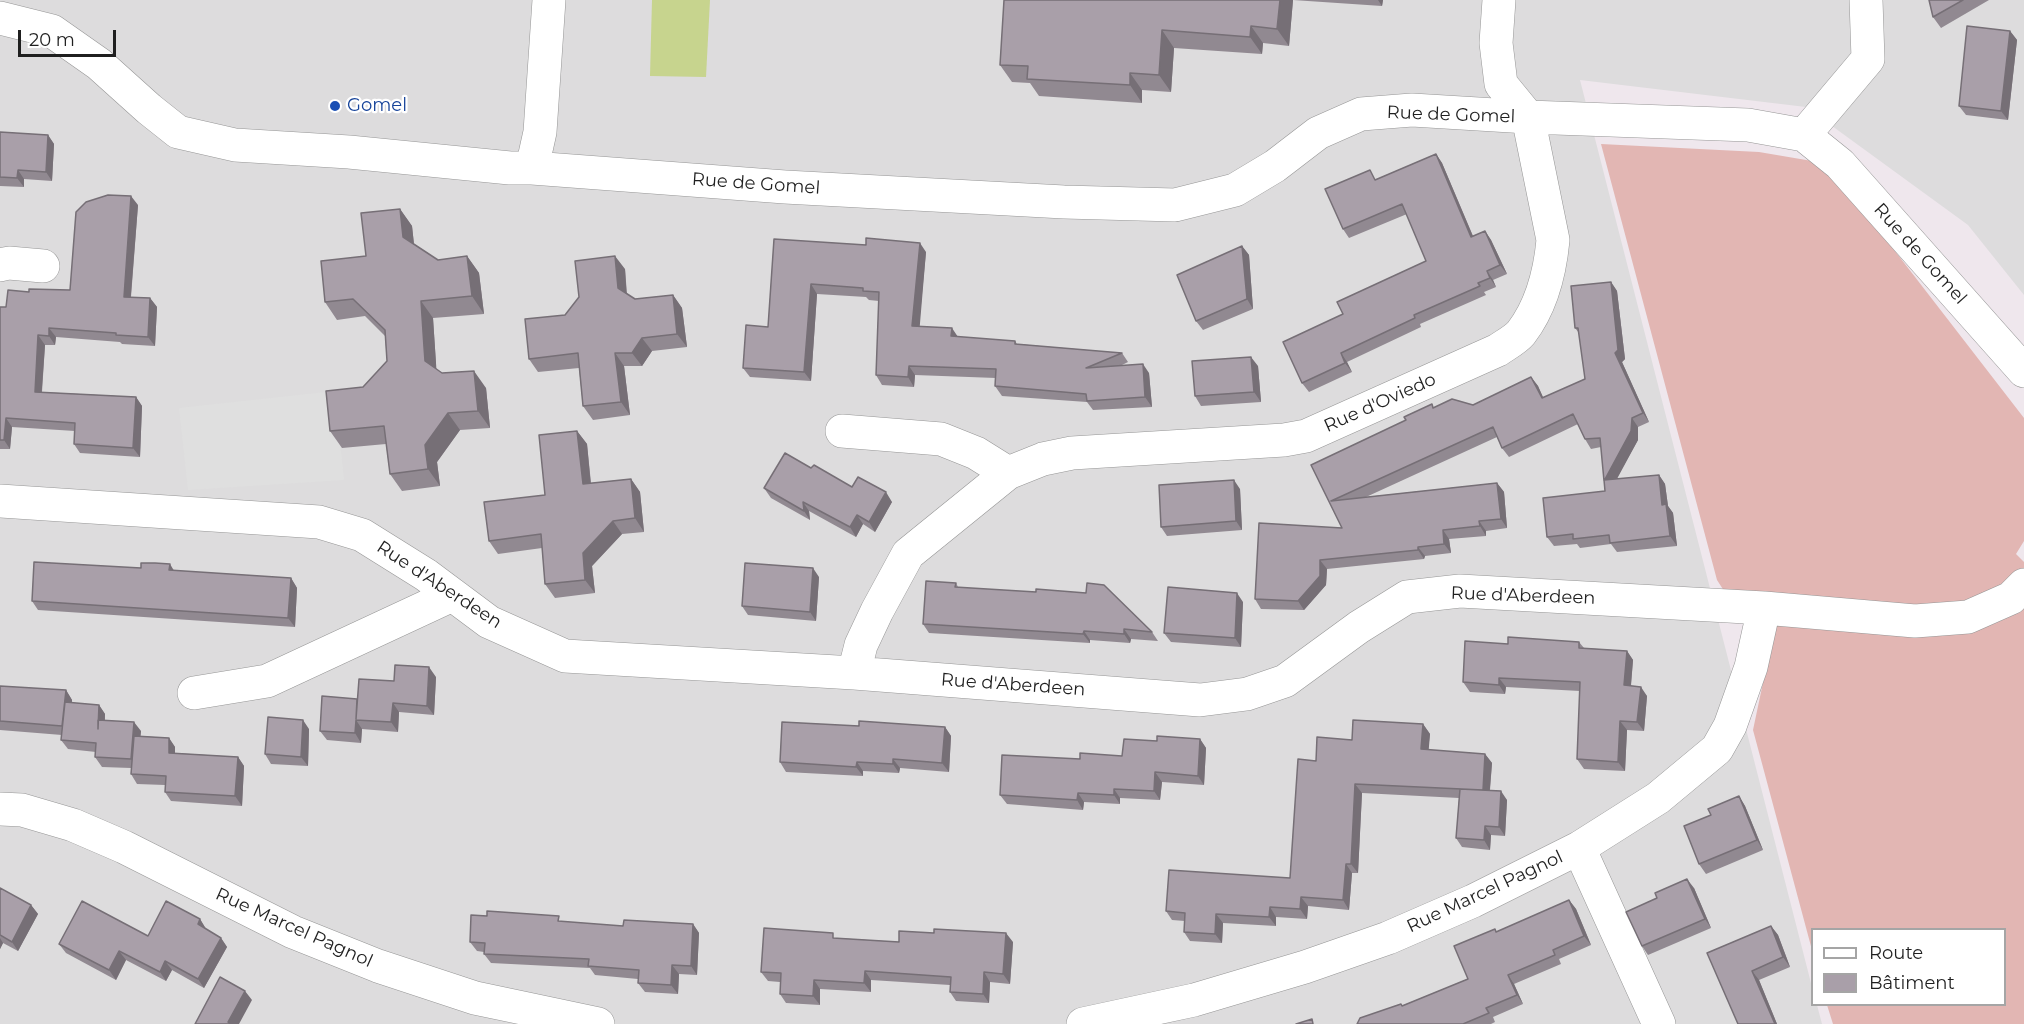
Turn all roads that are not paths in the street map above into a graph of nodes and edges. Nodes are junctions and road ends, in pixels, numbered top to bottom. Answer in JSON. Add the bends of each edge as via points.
{"nodes":[{"id":1,"x":549,"y":0,"type":"edge"},
{"id":2,"x":1499,"y":0,"type":"edge"},
{"id":3,"x":1866,"y":0,"type":"edge"},
{"id":4,"x":0,"y":18,"type":"edge"},
{"id":5,"x":1528,"y":117,"type":"junction"},
{"id":6,"x":1804,"y":135,"type":"junction"},
{"id":7,"x":532,"y":168,"type":"junction"},
{"id":8,"x":0,"y":265,"type":"edge"},
{"id":9,"x":43,"y":266,"type":"dead end"},
{"id":10,"x":2024,"y":371,"type":"edge"},
{"id":11,"x":842,"y":431,"type":"dead end"},
{"id":12,"x":1008,"y":473,"type":"junction"},
{"id":13,"x":4,"y":507,"type":"edge"},
{"id":14,"x":2024,"y":585,"type":"edge"},
{"id":15,"x":452,"y":595,"type":"junction"},
{"id":16,"x":1764,"y":608,"type":"junction"},
{"id":17,"x":854,"y":673,"type":"junction"},
{"id":18,"x":194,"y":693,"type":"dead end"},
{"id":19,"x":0,"y":809,"type":"edge"},
{"id":20,"x":1579,"y":848,"type":"junction"},
{"id":21,"x":598,"y":1024,"type":"edge"},
{"id":22,"x":1083,"y":1024,"type":"edge"},
{"id":23,"x":1659,"y":1024,"type":"edge"}],
"edges":[{"from":1,"to":7,"type":"street","via":[[540,132]]},
{"from":2,"to":5,"type":"street","name":"Rue de Gomel","via":[[1496,43],[1501,84]]},
{"from":3,"to":6,"type":"street","via":[[1868,60]]},
{"from":4,"to":7,"type":"street","name":"Rue de Gomel","via":[[52,31],[99,64],[178,132],[235,145]]},
{"from":5,"to":6,"type":"street","name":"Rue de Gomel","via":[[1748,125]]},
{"from":5,"to":7,"type":"street","name":"Rue de Gomel","via":[[1412,110],[1361,114],[1318,133],[1275,166],[1234,190],[1175,205],[785,186]]},
{"from":5,"to":12,"type":"street","name":"Rue d'Oviedo","via":[[1553,240],[1539,304],[1520,334],[1498,350],[1306,436],[1072,453]]},
{"from":6,"to":10,"type":"street","name":"Rue de Gomel","via":[[1840,164]]},
{"from":8,"to":9,"type":"street"},
{"from":11,"to":12,"type":"street","via":[[941,439],[976,453]]},
{"from":12,"to":17,"type":"street","name":"Rue d'Oviedo","via":[[908,554],[865,637]]},
{"from":13,"to":15,"type":"street","name":"Rue d'Aberdeen","via":[[319,522],[362,535]]},
{"from":14,"to":16,"type":"street","name":"Rue d'Aberdeen","via":[[2011,598],[1968,617],[1915,621]]},
{"from":15,"to":17,"type":"street","name":"Rue d'Aberdeen","via":[[489,622],[565,656]]},
{"from":15,"to":18,"type":"street","via":[[267,681]]},
{"from":16,"to":17,"type":"street","name":"Rue d'Aberdeen","via":[[1460,591],[1407,597],[1285,681],[1247,694],[1200,700]]},
{"from":16,"to":20,"type":"street","name":"Rue Marcel Pagnol","via":[[1752,667],[1731,726],[1717,749],[1658,798]]},
{"from":19,"to":21,"type":"street","name":"Rue Marcel Pagnol","via":[[22,810],[124,847],[293,932],[378,966],[475,998]]},
{"from":20,"to":22,"type":"street","name":"Rue Marcel Pagnol","via":[[1388,938],[1194,1000]]},
{"from":20,"to":23,"type":"street"}]}
